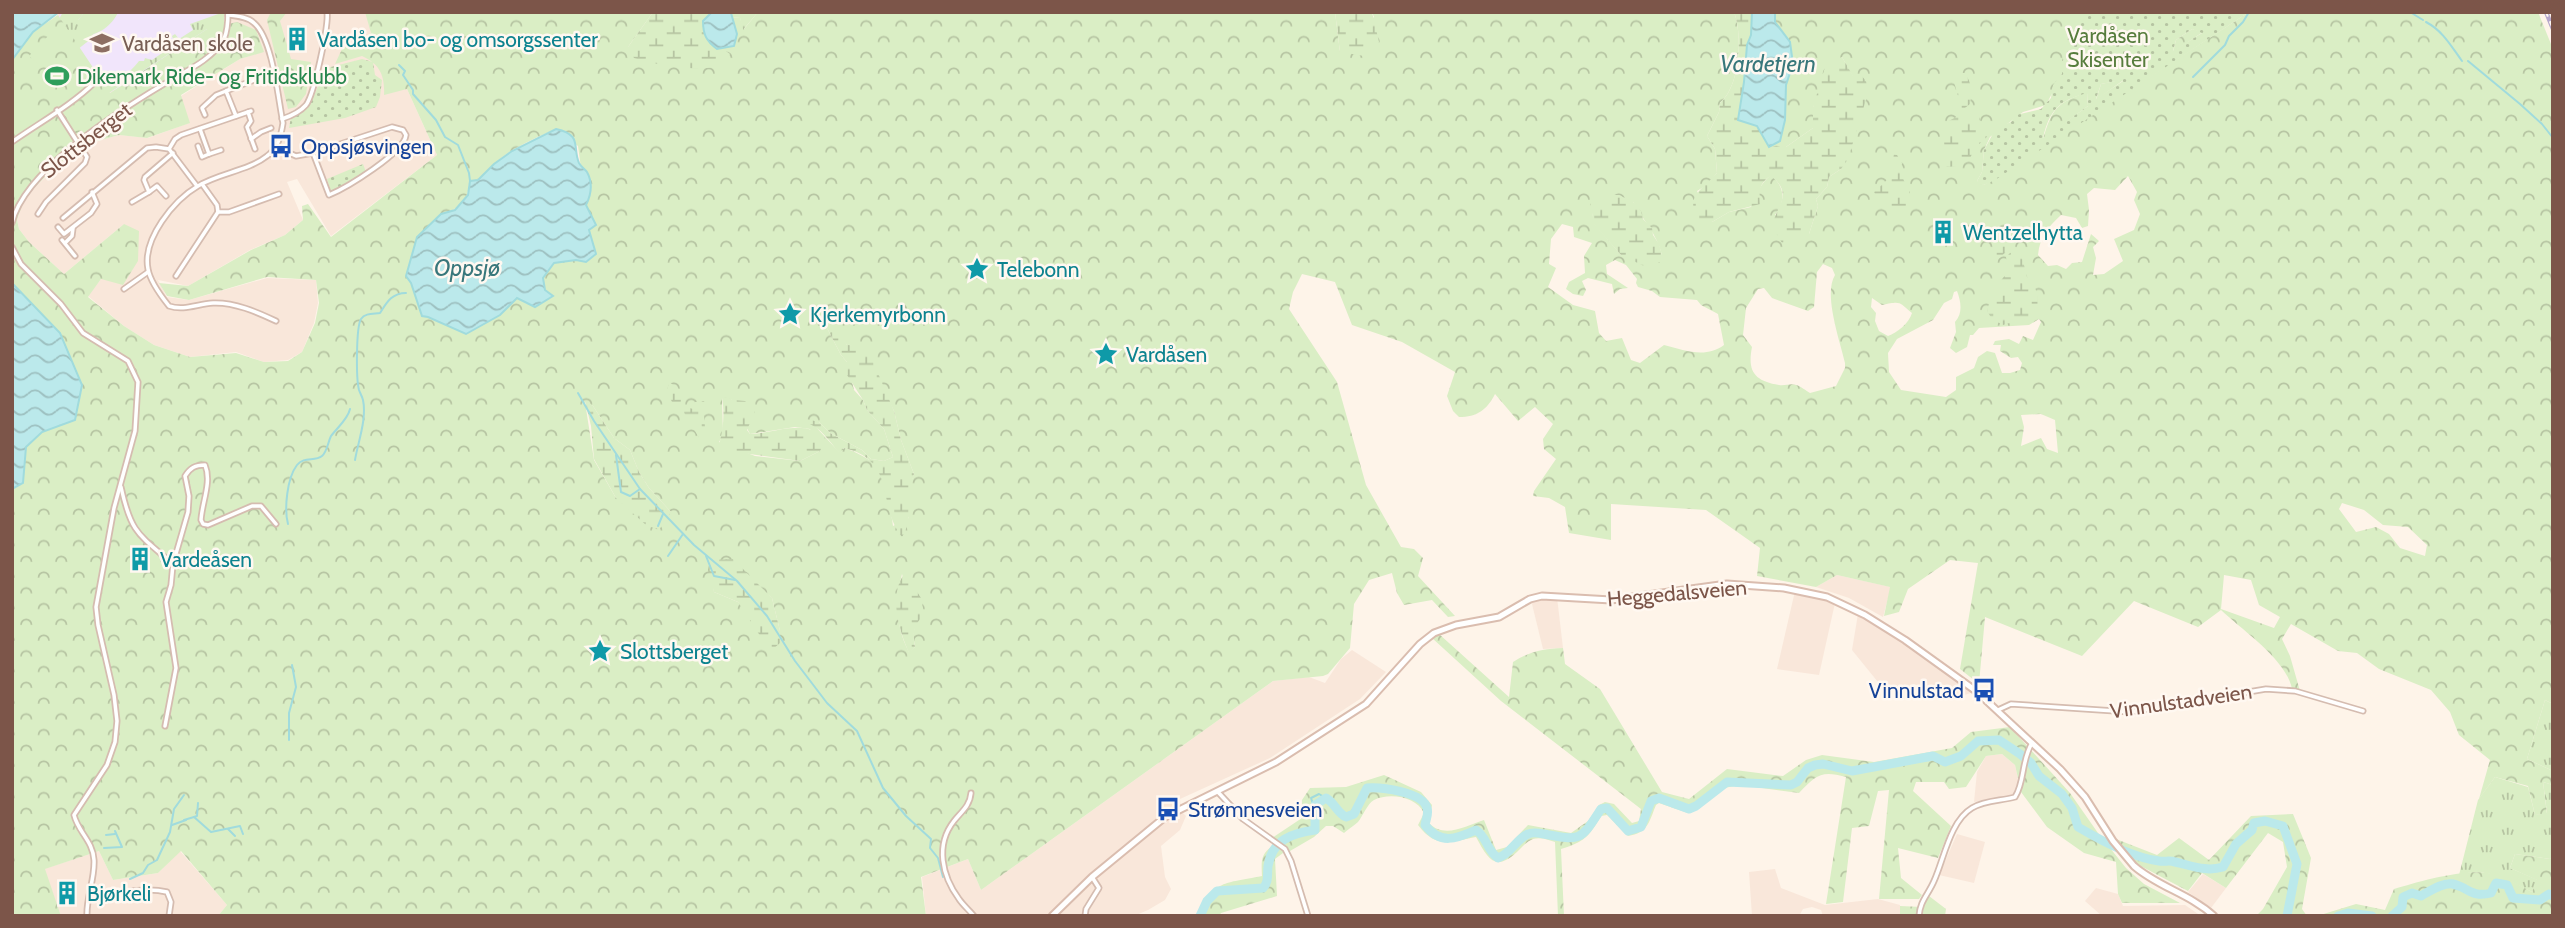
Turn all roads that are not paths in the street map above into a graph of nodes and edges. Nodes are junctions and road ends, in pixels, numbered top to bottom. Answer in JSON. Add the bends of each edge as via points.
{"nodes":[{"id":1,"x":327,"y":12,"type":"edge"},
{"id":2,"x":228,"y":14,"type":"edge"},
{"id":3,"x":254,"y":80,"type":"dead end"},
{"id":4,"x":95,"y":82,"type":"dead end"},
{"id":5,"x":226,"y":91,"type":"junction"},
{"id":6,"x":57,"y":110,"type":"junction"},
{"id":7,"x":236,"y":116,"type":"junction"},
{"id":8,"x":282,"y":119,"type":"junction"},
{"id":9,"x":207,"y":121,"type":"junction"},
{"id":10,"x":271,"y":128,"type":"dead end"},
{"id":11,"x":200,"y":129,"type":"junction"},
{"id":12,"x":251,"y":139,"type":"junction"},
{"id":13,"x":12,"y":142,"type":"edge"},
{"id":14,"x":79,"y":142,"type":"junction"},
{"id":15,"x":205,"y":144,"type":"junction"},
{"id":16,"x":276,"y":147,"type":"junction"},
{"id":17,"x":255,"y":149,"type":"dead end"},
{"id":18,"x":221,"y":150,"type":"dead end"},
{"id":19,"x":171,"y":151,"type":"junction"},
{"id":20,"x":313,"y":153,"type":"junction"},
{"id":21,"x":209,"y":154,"type":"junction"},
{"id":22,"x":199,"y":185,"type":"junction"},
{"id":23,"x":92,"y":192,"type":"junction"},
{"id":24,"x":149,"y":192,"type":"junction"},
{"id":25,"x":279,"y":194,"type":"dead end"},
{"id":26,"x":166,"y":196,"type":"dead end"},
{"id":27,"x":132,"y":202,"type":"dead end"},
{"id":28,"x":218,"y":212,"type":"junction"},
{"id":29,"x":38,"y":214,"type":"dead end"},
{"id":30,"x":64,"y":218,"type":"dead end"},
{"id":31,"x":12,"y":223,"type":"edge"},
{"id":32,"x":58,"y":227,"type":"dead end"},
{"id":33,"x":72,"y":228,"type":"junction"},
{"id":34,"x":12,"y":247,"type":"edge"},
{"id":35,"x":75,"y":256,"type":"dead end"},
{"id":36,"x":148,"y":272,"type":"junction"},
{"id":37,"x":176,"y":276,"type":"dead end"},
{"id":38,"x":124,"y":289,"type":"dead end"},
{"id":39,"x":276,"y":321,"type":"dead end"},
{"id":40,"x":121,"y":485,"type":"junction"},
{"id":41,"x":276,"y":524,"type":"dead end"},
{"id":42,"x":173,"y":564,"type":"junction"},
{"id":43,"x":1998,"y":710,"type":"junction"},
{"id":44,"x":2362,"y":711,"type":"dead end"},
{"id":45,"x":165,"y":726,"type":"dead end"},
{"id":46,"x":2032,"y":743,"type":"junction"},
{"id":47,"x":1217,"y":791,"type":"junction"},
{"id":48,"x":971,"y":793,"type":"dead end"},
{"id":49,"x":1092,"y":877,"type":"junction"},
{"id":50,"x":90,"y":893,"type":"junction"},
{"id":51,"x":87,"y":916,"type":"edge"},
{"id":52,"x":169,"y":916,"type":"edge"},
{"id":53,"x":974,"y":916,"type":"edge"},
{"id":54,"x":1052,"y":916,"type":"edge"},
{"id":55,"x":1085,"y":916,"type":"edge"},
{"id":56,"x":1308,"y":916,"type":"edge"},
{"id":57,"x":1919,"y":916,"type":"edge"},
{"id":58,"x":2214,"y":916,"type":"edge"}],
"edges":[{"from":1,"to":8,"type":"street","via":[[309,100]]},
{"from":2,"to":8,"type":"street","via":[[249,19],[261,31]]},
{"from":2,"to":14,"type":"street","name":"Slottsberget","via":[[223,40],[214,51]]},
{"from":3,"to":5,"type":"street"},
{"from":4,"to":6,"type":"street","via":[[74,102]]},
{"from":5,"to":7,"type":"street"},
{"from":5,"to":9,"type":"street","via":[[202,108]]},
{"from":6,"to":13,"type":"street"},
{"from":6,"to":14,"type":"street"},
{"from":7,"to":9,"type":"street"},
{"from":7,"to":12,"type":"street","via":[[249,111]]},
{"from":8,"to":16,"type":"street"},
{"from":9,"to":11,"type":"street"},
{"from":10,"to":12,"type":"street"},
{"from":11,"to":15,"type":"street"},
{"from":11,"to":19,"type":"street","via":[[175,139]]},
{"from":12,"to":17,"type":"street"},
{"from":14,"to":29,"type":"street","via":[[86,152],[85,163]]},
{"from":14,"to":31,"type":"street","name":"Slottsberget","via":[[33,183]]},
{"from":15,"to":21,"type":"street"},
{"from":15,"to":21,"type":"street","via":[[196,147],[202,157]]},
{"from":16,"to":20,"type":"street","via":[[296,156]]},
{"from":16,"to":22,"type":"street","via":[[262,160]]},
{"from":18,"to":21,"type":"street"},
{"from":19,"to":22,"type":"street"},
{"from":19,"to":23,"type":"street","via":[[148,148]]},
{"from":19,"to":24,"type":"street","via":[[145,177]]},
{"from":20,"to":20,"type":"street","via":[[392,127],[405,135],[402,144],[373,169],[329,195]]},
{"from":22,"to":28,"type":"street"},
{"from":22,"to":36,"type":"street","via":[[170,211],[157,232],[148,253]]},
{"from":23,"to":30,"type":"street"},
{"from":23,"to":33,"type":"street","via":[[97,204]]},
{"from":24,"to":26,"type":"street","via":[[155,184]]},
{"from":24,"to":27,"type":"street"},
{"from":25,"to":28,"type":"street"},
{"from":28,"to":37,"type":"street"},
{"from":32,"to":33,"type":"street","via":[[64,234]]},
{"from":33,"to":35,"type":"street","via":[[72,236],[63,242]]},
{"from":34,"to":40,"type":"street","via":[[20,264],[83,333],[119,353],[134,371],[138,382],[135,431]]},
{"from":36,"to":38,"type":"street"},
{"from":36,"to":39,"type":"street","via":[[169,306],[224,303]]},
{"from":40,"to":42,"type":"street","via":[[134,529]]},
{"from":40,"to":50,"type":"street","via":[[96,607],[114,695],[115,742],[107,765],[74,815],[94,858]]},
{"from":41,"to":42,"type":"street","via":[[261,506],[203,524],[208,477],[205,465],[198,465],[184,476],[189,504]]},
{"from":42,"to":45,"type":"street","via":[[166,602],[176,668]]},
{"from":43,"to":44,"type":"street","name":"Vinnulstadveien","via":[[2011,704],[2130,712],[2266,689],[2295,691]]},
{"from":43,"to":46,"type":"main road","name":"Heggedalsveien"},
{"from":43,"to":47,"type":"main road","name":"Heggedalsveien","via":[[1884,626],[1815,593],[1739,584],[1611,600],[1542,596],[1499,617],[1434,634],[1357,711],[1276,762]]},
{"from":46,"to":57,"type":"street","via":[[2015,797],[1970,808],[1959,822],[1931,888],[1920,902]]},
{"from":46,"to":58,"type":"main road","name":"Heggedalsveien","via":[[2076,786],[2140,872]]},
{"from":47,"to":49,"type":"main road","name":"Heggedalsveien","via":[[1165,817]]},
{"from":47,"to":56,"type":"street","via":[[1242,819],[1279,844],[1291,860]]},
{"from":48,"to":53,"type":"street","via":[[969,804],[944,837],[942,853],[953,892]]},
{"from":49,"to":54,"type":"main road","name":"Heggedalsveien"},
{"from":49,"to":55,"type":"street","via":[[1099,888]]},
{"from":50,"to":51,"type":"street"},
{"from":50,"to":52,"type":"street","via":[[167,892]]}]}
